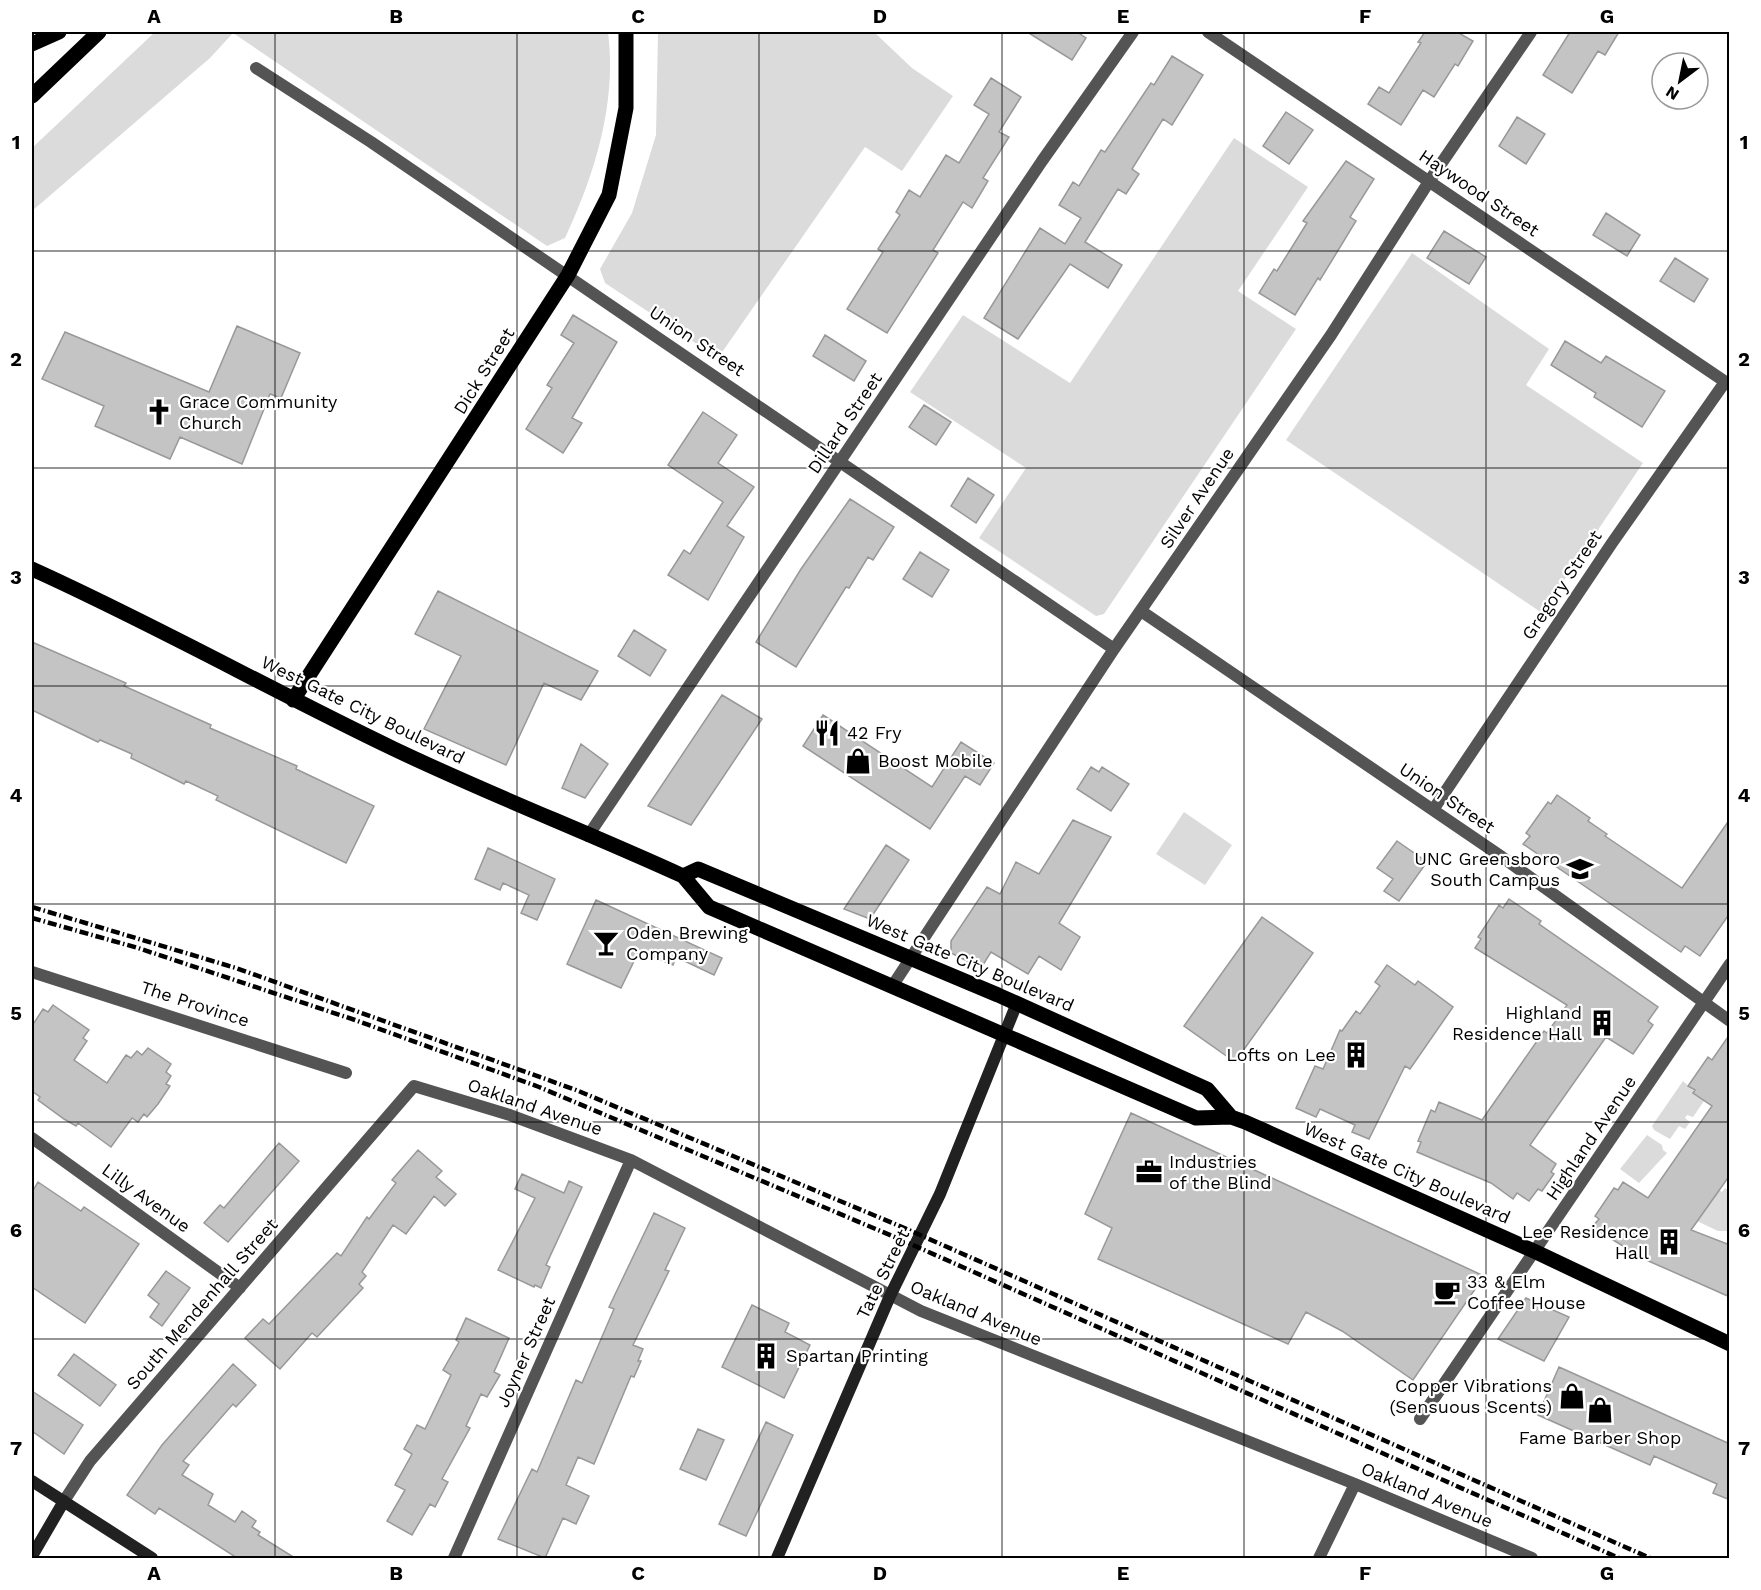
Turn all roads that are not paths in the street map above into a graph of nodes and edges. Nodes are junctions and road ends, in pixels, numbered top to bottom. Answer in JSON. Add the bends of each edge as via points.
{"nodes":[{"id":1,"x":59,"y":32,"type":"edge"},
{"id":2,"x":99,"y":32,"type":"edge"},
{"id":3,"x":626,"y":32,"type":"edge"},
{"id":4,"x":1133,"y":32,"type":"edge"},
{"id":5,"x":1208,"y":32,"type":"edge"},
{"id":6,"x":1531,"y":32,"type":"edge"},
{"id":7,"x":32,"y":44,"type":"edge"},
{"id":8,"x":256,"y":68,"type":"dead end"},
{"id":9,"x":32,"y":96,"type":"edge"},
{"id":10,"x":1430,"y":180,"type":"junction"},
{"id":11,"x":568,"y":276,"type":"junction"},
{"id":12,"x":1727,"y":384,"type":"edge"},
{"id":13,"x":842,"y":461,"type":"junction"},
{"id":14,"x":32,"y":569,"type":"edge"},
{"id":15,"x":1141,"y":611,"type":"junction"},
{"id":16,"x":1114,"y":649,"type":"junction"},
{"id":17,"x":292,"y":700,"type":"junction"},
{"id":18,"x":1433,"y":810,"type":"junction"},
{"id":19,"x":588,"y":836,"type":"junction"},
{"id":20,"x":683,"y":876,"type":"junction"},
{"id":21,"x":911,"y":958,"type":"junction"},
{"id":22,"x":1730,"y":964,"type":"edge"},
{"id":23,"x":32,"y":972,"type":"edge"},
{"id":24,"x":893,"y":985,"type":"junction"},
{"id":25,"x":1703,"y":1002,"type":"junction"},
{"id":26,"x":1017,"y":1003,"type":"junction"},
{"id":27,"x":1730,"y":1021,"type":"edge"},
{"id":28,"x":1004,"y":1033,"type":"junction"},
{"id":29,"x":346,"y":1073,"type":"dead end"},
{"id":30,"x":414,"y":1086,"type":"joint"},
{"id":31,"x":1231,"y":1117,"type":"junction"},
{"id":32,"x":32,"y":1138,"type":"edge"},
{"id":33,"x":631,"y":1160,"type":"junction"},
{"id":34,"x":1536,"y":1252,"type":"junction"},
{"id":35,"x":240,"y":1288,"type":"junction"},
{"id":36,"x":890,"y":1296,"type":"junction"},
{"id":37,"x":1730,"y":1344,"type":"edge"},
{"id":38,"x":1420,"y":1419,"type":"dead end"},
{"id":39,"x":32,"y":1481,"type":"edge"},
{"id":40,"x":1355,"y":1484,"type":"junction"},
{"id":41,"x":64,"y":1502,"type":"junction"},
{"id":42,"x":32,"y":1556,"type":"edge"},
{"id":43,"x":152,"y":1558,"type":"edge"},
{"id":44,"x":454,"y":1558,"type":"edge"},
{"id":45,"x":777,"y":1558,"type":"edge"},
{"id":46,"x":1319,"y":1558,"type":"edge"},
{"id":47,"x":1532,"y":1558,"type":"edge"}],
"edges":[{"from":1,"to":7,"type":"main road"},
{"from":2,"to":9,"type":"main road"},
{"from":3,"to":11,"type":"main road","name":"Dick Street","via":[[626,108],[609,195]]},
{"from":4,"to":13,"type":"street","name":"Dillard Street"},
{"from":5,"to":10,"type":"street","name":"Haywood Street"},
{"from":6,"to":10,"type":"street","name":"Silver Avenue"},
{"from":8,"to":11,"type":"street","name":"Union Street"},
{"from":10,"to":12,"type":"street","name":"Haywood Street"},
{"from":10,"to":15,"type":"street","name":"Silver Avenue","via":[[1331,335]]},
{"from":11,"to":13,"type":"street","name":"Union Street"},
{"from":11,"to":17,"type":"main road","name":"Dick Street"},
{"from":12,"to":18,"type":"street","name":"Gregory Street","via":[[1612,543]]},
{"from":13,"to":16,"type":"street","name":"Union Street"},
{"from":13,"to":19,"type":"street","name":"Dillard Street"},
{"from":14,"to":17,"type":"main road","name":"West Gate City Boulevard"},
{"from":15,"to":16,"type":"street","name":"Silver Avenue"},
{"from":15,"to":18,"type":"street","name":"Union Street"},
{"from":16,"to":21,"type":"street","name":"Silver Avenue"},
{"from":17,"to":19,"type":"main road","name":"West Gate City Boulevard"},
{"from":18,"to":25,"type":"street","name":"Union Street"},
{"from":19,"to":20,"type":"main road","name":"West Gate City Boulevard"},
{"from":20,"to":21,"type":"main road","name":"West Gate City Boulevard","via":[[698,869]]},
{"from":20,"to":24,"type":"main road","name":"West Gate City Boulevard","via":[[708,907]]},
{"from":21,"to":24,"type":"street","name":"Silver Avenue"},
{"from":21,"to":26,"type":"main road","name":"West Gate City Boulevard"},
{"from":22,"to":25,"type":"street","name":"Highland Avenue"},
{"from":23,"to":29,"type":"street","name":"The Province"},
{"from":24,"to":28,"type":"main road","name":"West Gate City Boulevard"},
{"from":25,"to":27,"type":"street","name":"Union Street"},
{"from":25,"to":34,"type":"street","name":"Highland Avenue"},
{"from":26,"to":28,"type":"street","name":"Tate Street"},
{"from":26,"to":31,"type":"main road","name":"West Gate City Boulevard","via":[[1207,1089]]},
{"from":28,"to":31,"type":"main road","name":"West Gate City Boulevard","via":[[1196,1118]]},
{"from":28,"to":36,"type":"street","name":"Tate Street","via":[[940,1194]]},
{"from":30,"to":33,"type":"street","name":"Oakland Avenue","via":[[510,1115]]},
{"from":30,"to":35,"type":"street","name":"South Mendenhall Street"},
{"from":31,"to":34,"type":"main road","name":"West Gate City Boulevard"},
{"from":32,"to":35,"type":"street","name":"Lilly Avenue"},
{"from":33,"to":36,"type":"street","name":"Oakland Avenue"},
{"from":33,"to":44,"type":"street","name":"Joyner Street"},
{"from":34,"to":37,"type":"main road","name":"West Gate City Boulevard"},
{"from":34,"to":38,"type":"street","name":"Highland Avenue"},
{"from":35,"to":41,"type":"street","name":"South Mendenhall Street","via":[[90,1461]]},
{"from":36,"to":40,"type":"street","name":"Oakland Avenue"},
{"from":36,"to":45,"type":"street","name":"Tate Street"},
{"from":39,"to":41,"type":"street"},
{"from":40,"to":46,"type":"street"},
{"from":40,"to":47,"type":"street","name":"Oakland Avenue"},
{"from":41,"to":42,"type":"street","name":"South Mendenhall Street"},
{"from":41,"to":43,"type":"street"}]}
